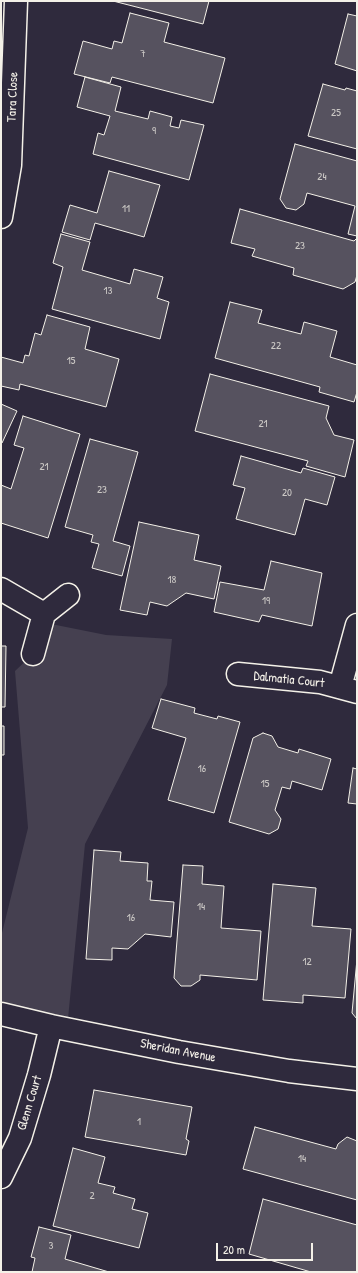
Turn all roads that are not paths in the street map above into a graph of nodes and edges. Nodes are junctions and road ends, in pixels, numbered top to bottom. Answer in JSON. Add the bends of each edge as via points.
{"nodes":[{"id":1,"x":16,"y":1,"type":"edge"},
{"id":2,"x":1,"y":217,"type":"edge"},
{"id":3,"x":1,"y":589,"type":"edge"},
{"id":4,"x":68,"y":595,"type":"dead end"},
{"id":5,"x":44,"y":614,"type":"junction"},
{"id":6,"x":357,"y":625,"type":"edge"},
{"id":7,"x":33,"y":654,"type":"dead end"},
{"id":8,"x":238,"y":674,"type":"dead end"},
{"id":9,"x":348,"y":689,"type":"edge"},
{"id":10,"x":1,"y":1014,"type":"edge"},
{"id":11,"x":51,"y":1026,"type":"junction"},
{"id":12,"x":357,"y":1079,"type":"edge"},
{"id":13,"x":1,"y":1177,"type":"edge"}],
"edges":[{"from":1,"to":2,"type":"street","name":"Tara Close","via":[[10,165]]},
{"from":3,"to":5,"type":"street"},
{"from":4,"to":5,"type":"street"},
{"from":5,"to":7,"type":"street"},
{"from":6,"to":9,"type":"street","name":"Dalmatia Court"},
{"from":8,"to":9,"type":"street","name":"Dalmatia Court","via":[[320,682]]},
{"from":10,"to":11,"type":"street","name":"Sheridan Avenue"},
{"from":11,"to":12,"type":"street","name":"Sheridan Avenue","via":[[242,1063]]},
{"from":11,"to":13,"type":"street","name":"Glenn Court","via":[[20,1138]]}]}
